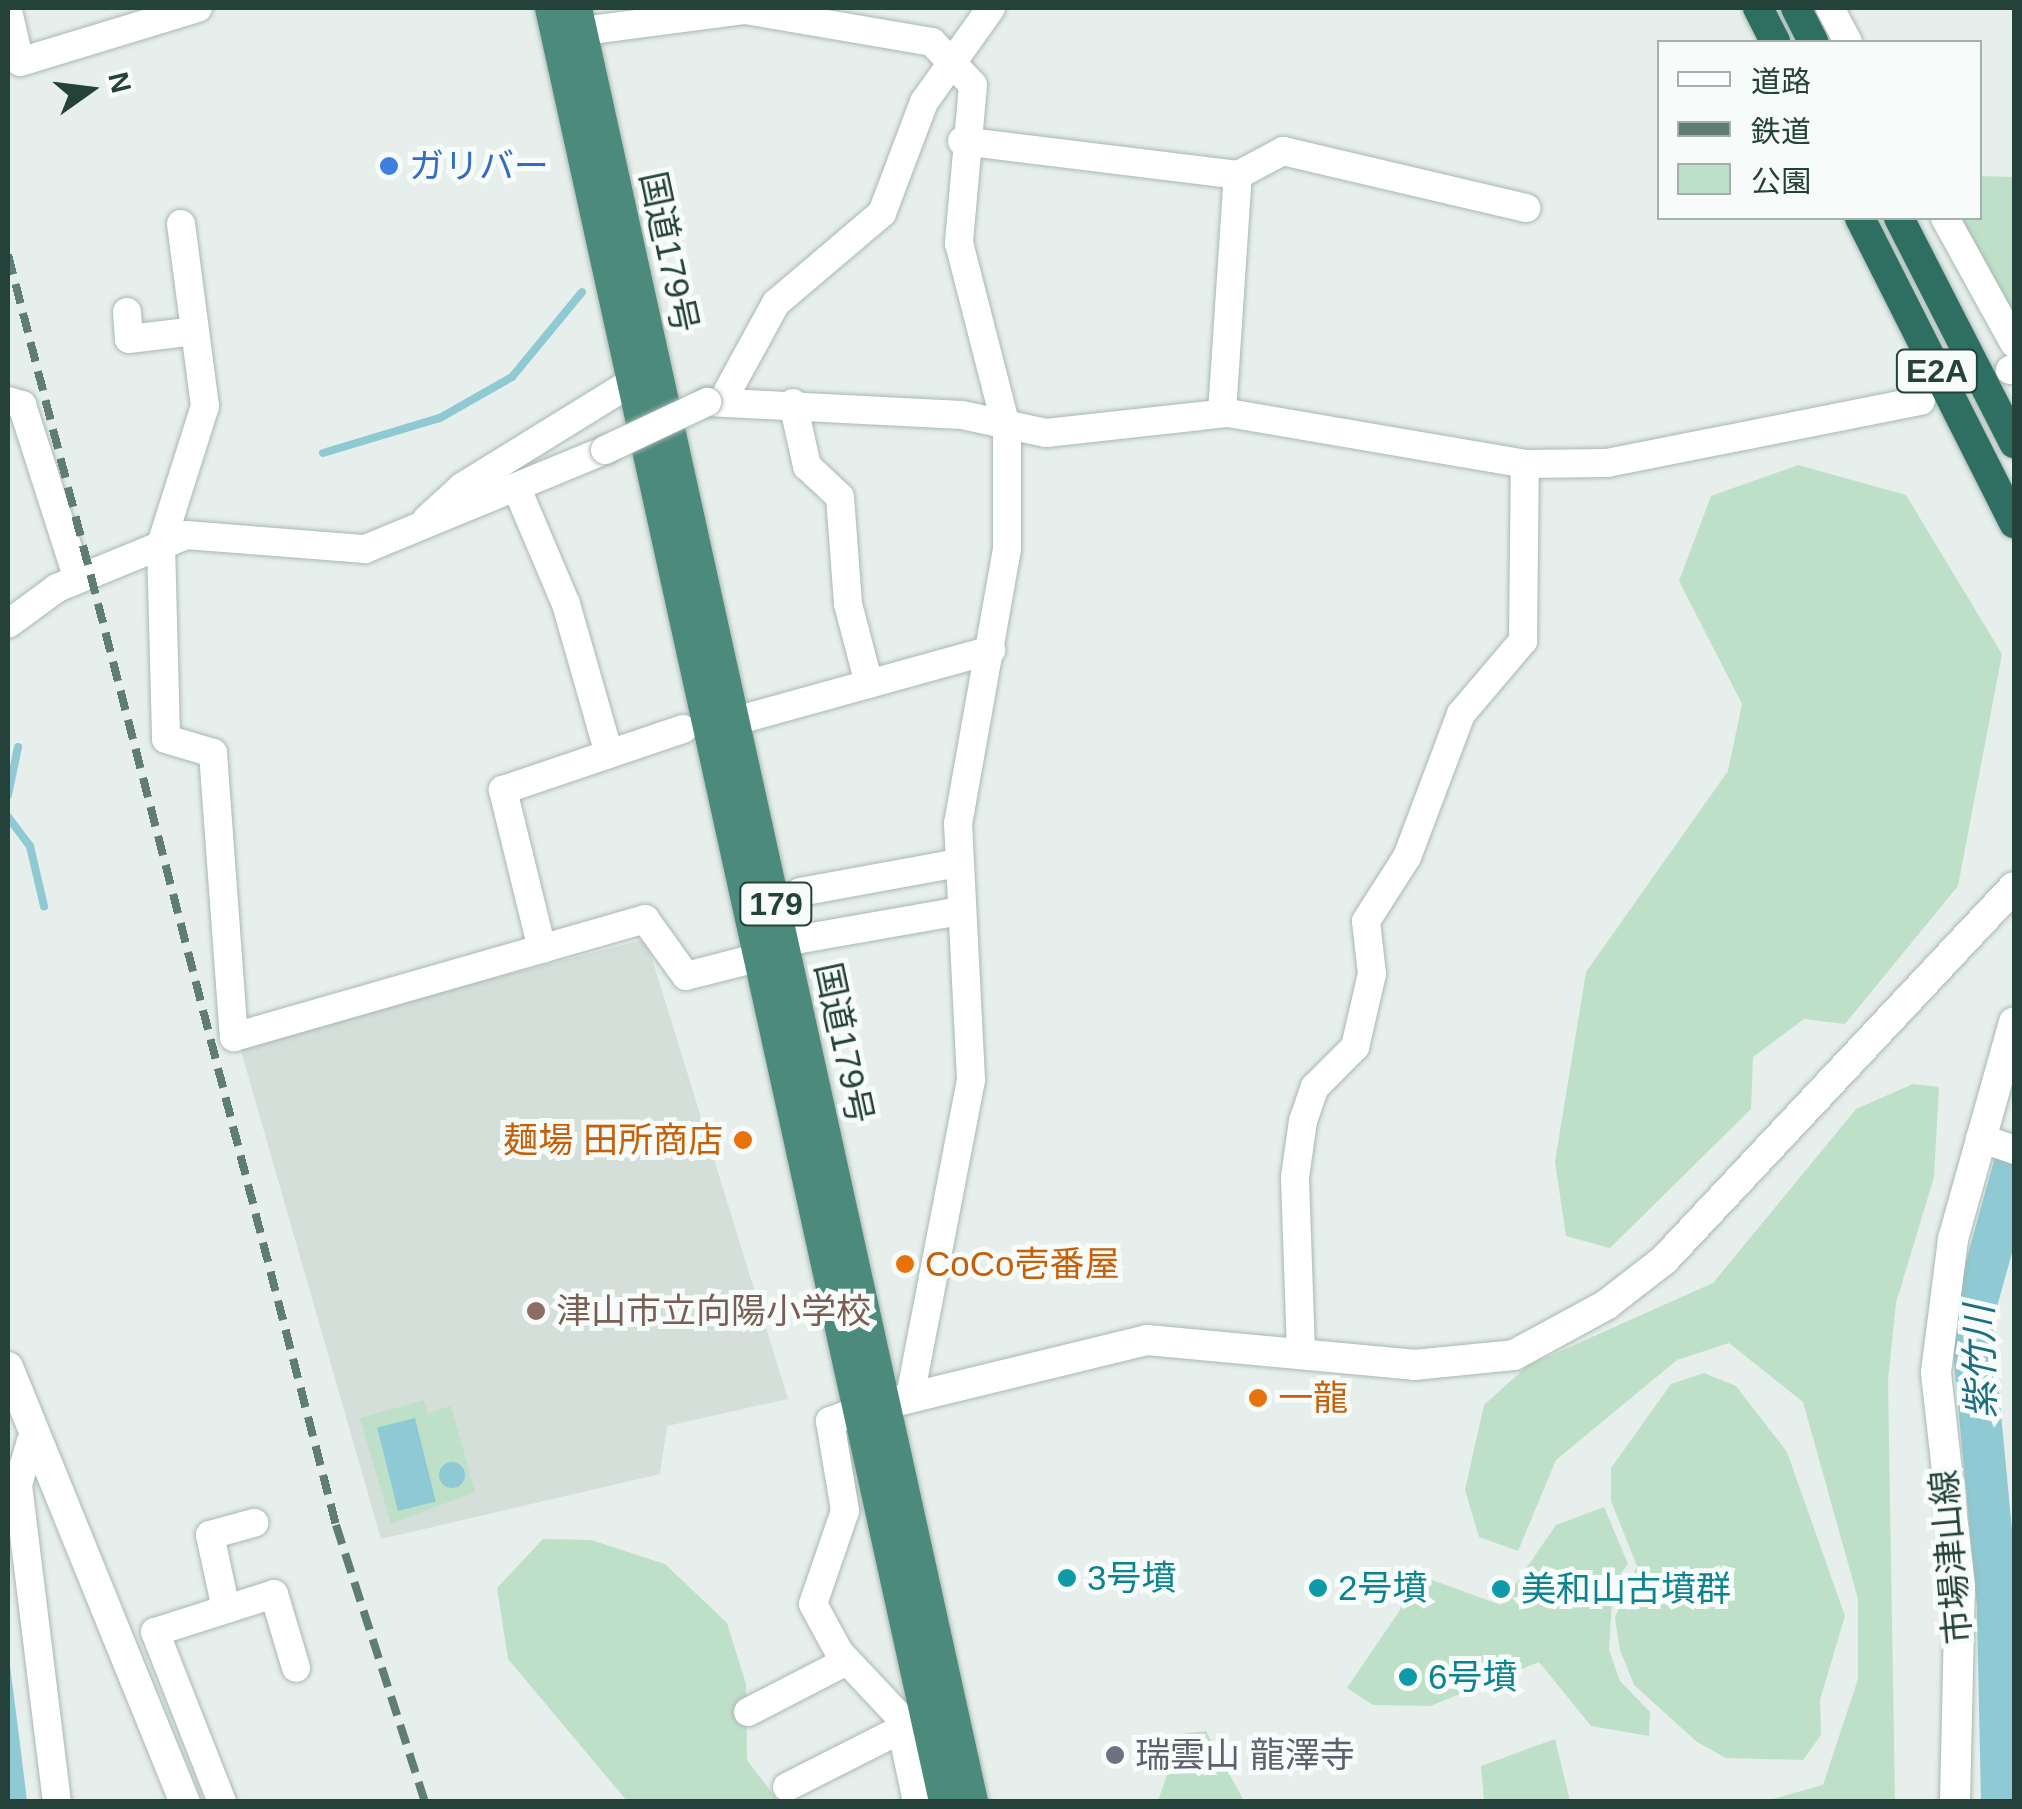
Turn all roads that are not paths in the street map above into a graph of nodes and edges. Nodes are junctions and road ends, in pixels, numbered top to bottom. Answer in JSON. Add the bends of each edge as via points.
{"nodes":[{"id":1,"x":198,"y":8,"type":"edge"},
{"id":2,"x":991,"y":8,"type":"edge"},
{"id":3,"x":1758,"y":8,"type":"edge"},
{"id":4,"x":1796,"y":8,"type":"edge"},
{"id":5,"x":1830,"y":8,"type":"edge"},
{"id":6,"x":8,"y":11,"type":"edge"},
{"id":7,"x":796,"y":15,"type":"edge"},
{"id":8,"x":566,"y":20,"type":"edge"},
{"id":9,"x":1774,"y":40,"type":"edge"},
{"id":10,"x":1812,"y":40,"type":"edge"},
{"id":11,"x":1847,"y":40,"type":"edge"},
{"id":12,"x":959,"y":62,"type":"junction"},
{"id":13,"x":962,"y":141,"type":"junction"},
{"id":14,"x":1238,"y":176,"type":"junction"},
{"id":15,"x":1526,"y":208,"type":"dead end"},
{"id":16,"x":1861,"y":220,"type":"edge"},
{"id":17,"x":1899,"y":220,"type":"edge"},
{"id":18,"x":1946,"y":220,"type":"edge"},
{"id":19,"x":182,"y":224,"type":"dead end"},
{"id":20,"x":126,"y":312,"type":"dead end"},
{"id":21,"x":196,"y":331,"type":"junction"},
{"id":22,"x":2013,"y":360,"type":"edge"},
{"id":23,"x":644,"y":374,"type":"junction"},
{"id":24,"x":716,"y":400,"type":"junction"},
{"id":25,"x":8,"y":401,"type":"edge"},
{"id":26,"x":1921,"y":401,"type":"dead end"},
{"id":27,"x":793,"y":403,"type":"junction"},
{"id":28,"x":1222,"y":413,"type":"junction"},
{"id":29,"x":1007,"y":430,"type":"junction"},
{"id":30,"x":2014,"y":443,"type":"edge"},
{"id":31,"x":1525,"y":464,"type":"junction"},
{"id":32,"x":518,"y":491,"type":"junction"},
{"id":33,"x":2014,"y":523,"type":"edge"},
{"id":34,"x":414,"y":530,"type":"junction"},
{"id":35,"x":161,"y":545,"type":"junction"},
{"id":36,"x":78,"y":579,"type":"junction"},
{"id":37,"x":8,"y":624,"type":"edge"},
{"id":38,"x":991,"y":650,"type":"junction"},
{"id":39,"x":869,"y":684,"type":"junction"},
{"id":40,"x":735,"y":721,"type":"junction"},
{"id":41,"x":683,"y":730,"type":"dead end"},
{"id":42,"x":610,"y":754,"type":"junction"},
{"id":43,"x":958,"y":863,"type":"junction"},
{"id":44,"x":2014,"y":887,"type":"edge"},
{"id":45,"x":800,"y":892,"type":"dead end"},
{"id":46,"x":960,"y":911,"type":"junction"},
{"id":47,"x":542,"y":949,"type":"junction"},
{"id":48,"x":772,"y":949,"type":"junction"},
{"id":49,"x":2014,"y":1022,"type":"edge"},
{"id":50,"x":2000,"y":1145,"type":"edge"},
{"id":51,"x":1300,"y":1351,"type":"junction"},
{"id":52,"x":8,"y":1367,"type":"edge"},
{"id":53,"x":884,"y":1404,"type":"junction"},
{"id":54,"x":32,"y":1441,"type":"junction"},
{"id":55,"x":254,"y":1523,"type":"dead end"},
{"id":56,"x":20,"y":1594,"type":"edge"},
{"id":57,"x":226,"y":1610,"type":"junction"},
{"id":58,"x":848,"y":1661,"type":"junction"},
{"id":59,"x":296,"y":1668,"type":"dead end"},
{"id":60,"x":748,"y":1712,"type":"dead end"},
{"id":61,"x":902,"y":1730,"type":"junction"},
{"id":62,"x":196,"y":1733,"type":"junction"},
{"id":63,"x":161,"y":1745,"type":"junction"},
{"id":64,"x":787,"y":1787,"type":"dead end"},
{"id":65,"x":57,"y":1802,"type":"edge"},
{"id":66,"x":184,"y":1802,"type":"edge"},
{"id":67,"x":222,"y":1802,"type":"edge"},
{"id":68,"x":917,"y":1802,"type":"edge"},
{"id":69,"x":944,"y":1802,"type":"edge"},
{"id":70,"x":973,"y":1802,"type":"edge"},
{"id":71,"x":1955,"y":1802,"type":"edge"}],
"edges":[{"from":1,"to":6,"type":"street","via":[[20,62]]},
{"from":2,"to":12,"type":"street"},
{"from":3,"to":9,"type":"highway"},
{"from":4,"to":10,"type":"highway"},
{"from":5,"to":11,"type":"street"},
{"from":7,"to":8,"type":"street","via":[[745,10]]},
{"from":7,"to":12,"type":"street","via":[[932,42]]},
{"from":8,"to":23,"type":"highway","name":"国道179号","number":"179"},
{"from":12,"to":13,"type":"street","via":[[973,85]]},
{"from":12,"to":24,"type":"street","via":[[924,102],[882,212],[776,303]]},
{"from":13,"to":14,"type":"street"},
{"from":13,"to":29,"type":"street","via":[[959,243]]},
{"from":14,"to":15,"type":"street","via":[[1283,151]]},
{"from":14,"to":28,"type":"street"},
{"from":16,"to":33,"type":"highway","number":"E2A"},
{"from":17,"to":30,"type":"highway","number":"E2A"},
{"from":18,"to":22,"type":"street"},
{"from":19,"to":21,"type":"street"},
{"from":20,"to":21,"type":"street","via":[[128,339]]},
{"from":21,"to":35,"type":"street","via":[[205,406]]},
{"from":23,"to":34,"type":"street","via":[[462,487]]},
{"from":23,"to":40,"type":"highway","name":"国道179号","number":"179"},
{"from":23,"to":48,"type":"highway","name":"国道179号","number":"179"},
{"from":24,"to":27,"type":"street"},
{"from":24,"to":32,"type":"street","bridge":true},
{"from":25,"to":36,"type":"street","via":[[22,405]]},
{"from":26,"to":31,"type":"street","via":[[1608,463]]},
{"from":27,"to":29,"type":"street","via":[[962,416]]},
{"from":27,"to":39,"type":"street","via":[[807,466],[840,498],[848,604]]},
{"from":28,"to":29,"type":"street","via":[[1092,432]]},
{"from":28,"to":31,"type":"street"},
{"from":29,"to":38,"type":"street","via":[[1008,549]]},
{"from":31,"to":51,"type":"street","via":[[1523,641],[1461,714],[1407,857],[1366,921],[1372,974],[1356,1046],[1315,1086],[1303,1121],[1295,1177]]},
{"from":32,"to":34,"type":"street"},
{"from":32,"to":42,"type":"street","via":[[566,604]]},
{"from":34,"to":35,"type":"street","via":[[365,549],[223,532]]},
{"from":35,"to":36,"type":"street"},
{"from":35,"to":47,"type":"street","via":[[166,739],[213,753],[234,1037]]},
{"from":36,"to":37,"type":"street"},
{"from":38,"to":39,"type":"street"},
{"from":38,"to":43,"type":"street"},
{"from":39,"to":40,"type":"street"},
{"from":40,"to":48,"type":"highway","name":"国道179号","number":"179"},
{"from":41,"to":42,"type":"street"},
{"from":42,"to":47,"type":"street","via":[[502,790]]},
{"from":43,"to":45,"type":"street"},
{"from":43,"to":46,"type":"street"},
{"from":44,"to":51,"type":"street","via":[[1664,1260],[1606,1305],[1514,1355],[1474,1364]]},
{"from":46,"to":48,"type":"street"},
{"from":46,"to":53,"type":"street","via":[[972,1080]]},
{"from":47,"to":48,"type":"street","via":[[645,919],[686,976]]},
{"from":48,"to":53,"type":"highway","name":"国道179号","number":"179"},
{"from":49,"to":50,"type":"street","name":"市場津山線"},
{"from":50,"to":71,"type":"street","name":"市場津山線","via":[[1953,1238],[1936,1372],[1960,1587]]},
{"from":51,"to":53,"type":"street","via":[[1147,1340]]},
{"from":52,"to":54,"type":"street"},
{"from":53,"to":58,"type":"street","via":[[830,1422],[846,1511],[813,1604]]},
{"from":53,"to":69,"type":"highway","name":"国道179号","number":"179"},
{"from":53,"to":70,"type":"highway","name":"国道179号","number":"179"},
{"from":54,"to":56,"type":"street","via":[[18,1486]]},
{"from":54,"to":63,"type":"street"},
{"from":55,"to":57,"type":"street","via":[[210,1535]]},
{"from":56,"to":65,"type":"street"},
{"from":57,"to":59,"type":"street","via":[[274,1594]]},
{"from":57,"to":62,"type":"street","via":[[155,1632]]},
{"from":58,"to":60,"type":"street"},
{"from":58,"to":61,"type":"street"},
{"from":61,"to":64,"type":"street"},
{"from":61,"to":68,"type":"street"},
{"from":62,"to":63,"type":"street"},
{"from":62,"to":67,"type":"street"},
{"from":63,"to":66,"type":"street"}]}
